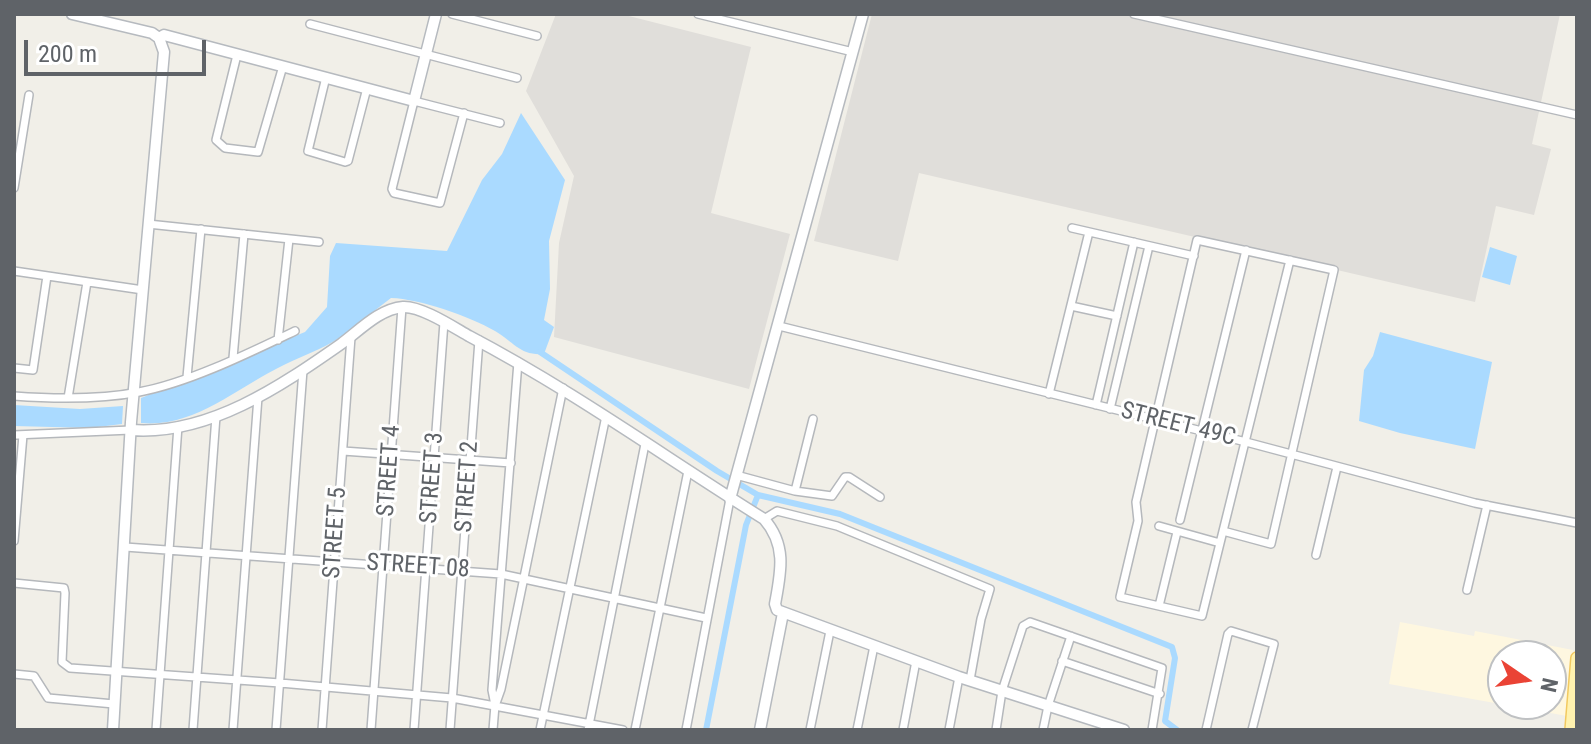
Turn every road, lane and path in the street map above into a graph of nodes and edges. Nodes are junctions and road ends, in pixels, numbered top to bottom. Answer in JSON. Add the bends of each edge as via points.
{"nodes":[{"id":1,"x":72,"y":14,"type":"edge"},
{"id":2,"x":436,"y":14,"type":"edge"},
{"id":3,"x":452,"y":14,"type":"edge"},
{"id":4,"x":698,"y":14,"type":"edge"},
{"id":5,"x":863,"y":14,"type":"edge"},
{"id":6,"x":1134,"y":14,"type":"edge"},
{"id":7,"x":310,"y":24,"type":"dead end"},
{"id":8,"x":537,"y":36,"type":"dead end"},
{"id":9,"x":159,"y":38,"type":"junction"},
{"id":10,"x":853,"y":52,"type":"junction"},
{"id":11,"x":426,"y":54,"type":"junction"},
{"id":12,"x":237,"y":55,"type":"junction"},
{"id":13,"x":283,"y":66,"type":"junction"},
{"id":14,"x":326,"y":77,"type":"junction"},
{"id":15,"x":517,"y":78,"type":"dead end"},
{"id":16,"x":367,"y":88,"type":"junction"},
{"id":17,"x":29,"y":95,"type":"dead end"},
{"id":18,"x":414,"y":101,"type":"junction"},
{"id":19,"x":464,"y":113,"type":"junction"},
{"id":20,"x":14,"y":115,"type":"edge"},
{"id":21,"x":1577,"y":115,"type":"edge"},
{"id":22,"x":25,"y":117,"type":"junction"},
{"id":23,"x":500,"y":123,"type":"dead end"},
{"id":24,"x":14,"y":188,"type":"edge"},
{"id":25,"x":148,"y":224,"type":"junction"},
{"id":26,"x":1072,"y":228,"type":"dead end"},
{"id":27,"x":201,"y":229,"type":"junction"},
{"id":28,"x":1089,"y":232,"type":"junction"},
{"id":29,"x":244,"y":234,"type":"junction"},
{"id":30,"x":289,"y":239,"type":"junction"},
{"id":31,"x":319,"y":242,"type":"dead end"},
{"id":32,"x":1134,"y":242,"type":"junction"},
{"id":33,"x":1149,"y":246,"type":"junction"},
{"id":34,"x":1246,"y":250,"type":"junction"},
{"id":35,"x":1194,"y":256,"type":"junction"},
{"id":36,"x":1290,"y":260,"type":"junction"},
{"id":37,"x":14,"y":271,"type":"edge"},
{"id":38,"x":47,"y":276,"type":"junction"},
{"id":39,"x":87,"y":282,"type":"junction"},
{"id":40,"x":143,"y":290,"type":"junction"},
{"id":41,"x":1071,"y":306,"type":"junction"},
{"id":42,"x":402,"y":307,"type":"junction"},
{"id":43,"x":1133,"y":313,"type":"junction"},
{"id":44,"x":1117,"y":316,"type":"junction"},
{"id":45,"x":444,"y":322,"type":"junction"},
{"id":46,"x":779,"y":326,"type":"junction"},
{"id":47,"x":1130,"y":326,"type":"junction"},
{"id":48,"x":295,"y":331,"type":"dead end"},
{"id":49,"x":351,"y":337,"type":"junction"},
{"id":50,"x":278,"y":340,"type":"junction"},
{"id":51,"x":479,"y":340,"type":"junction"},
{"id":52,"x":233,"y":358,"type":"junction"},
{"id":53,"x":518,"y":362,"type":"junction"},
{"id":54,"x":14,"y":368,"type":"edge"},
{"id":55,"x":303,"y":370,"type":"junction"},
{"id":56,"x":187,"y":377,"type":"junction"},
{"id":57,"x":563,"y":388,"type":"junction"},
{"id":58,"x":1049,"y":394,"type":"junction"},
{"id":59,"x":14,"y":396,"type":"edge"},
{"id":60,"x":258,"y":397,"type":"junction"},
{"id":61,"x":68,"y":398,"type":"junction"},
{"id":62,"x":133,"y":398,"type":"junction"},
{"id":63,"x":1096,"y":405,"type":"junction"},
{"id":64,"x":1110,"y":409,"type":"junction"},
{"id":65,"x":216,"y":416,"type":"junction"},
{"id":66,"x":606,"y":416,"type":"junction"},
{"id":67,"x":813,"y":419,"type":"dead end"},
{"id":68,"x":1155,"y":420,"type":"junction"},
{"id":69,"x":131,"y":426,"type":"junction"},
{"id":70,"x":178,"y":426,"type":"junction"},
{"id":71,"x":1202,"y":431,"type":"junction"},
{"id":72,"x":18,"y":435,"type":"edge"},
{"id":73,"x":1246,"y":442,"type":"junction"},
{"id":74,"x":645,"y":444,"type":"junction"},
{"id":75,"x":343,"y":451,"type":"junction"},
{"id":76,"x":391,"y":454,"type":"junction"},
{"id":77,"x":1290,"y":454,"type":"junction"},
{"id":78,"x":434,"y":457,"type":"junction"},
{"id":79,"x":470,"y":460,"type":"junction"},
{"id":80,"x":511,"y":463,"type":"junction"},
{"id":81,"x":1337,"y":467,"type":"junction"},
{"id":82,"x":688,"y":471,"type":"junction"},
{"id":83,"x":735,"y":479,"type":"junction"},
{"id":84,"x":795,"y":491,"type":"junction"},
{"id":85,"x":880,"y":497,"type":"dead end"},
{"id":86,"x":730,"y":499,"type":"junction"},
{"id":87,"x":1487,"y":505,"type":"junction"},
{"id":88,"x":755,"y":514,"type":"junction"},
{"id":89,"x":1180,"y":520,"type":"dead end"},
{"id":90,"x":1577,"y":523,"type":"edge"},
{"id":91,"x":1159,"y":526,"type":"dead end"},
{"id":92,"x":1223,"y":531,"type":"junction"},
{"id":93,"x":1177,"y":532,"type":"junction"},
{"id":94,"x":14,"y":541,"type":"edge"},
{"id":95,"x":1220,"y":543,"type":"junction"},
{"id":96,"x":125,"y":547,"type":"junction"},
{"id":97,"x":169,"y":550,"type":"junction"},
{"id":98,"x":207,"y":553,"type":"junction"},
{"id":99,"x":247,"y":555,"type":"junction"},
{"id":100,"x":1316,"y":555,"type":"dead end"},
{"id":101,"x":288,"y":558,"type":"junction"},
{"id":102,"x":334,"y":562,"type":"junction"},
{"id":103,"x":383,"y":565,"type":"junction"},
{"id":104,"x":426,"y":568,"type":"junction"},
{"id":105,"x":462,"y":570,"type":"junction"},
{"id":106,"x":501,"y":574,"type":"junction"},
{"id":107,"x":523,"y":579,"type":"junction"},
{"id":108,"x":14,"y":583,"type":"edge"},
{"id":109,"x":570,"y":590,"type":"junction"},
{"id":110,"x":1467,"y":590,"type":"dead end"},
{"id":111,"x":616,"y":600,"type":"junction"},
{"id":112,"x":1159,"y":606,"type":"junction"},
{"id":113,"x":660,"y":609,"type":"junction"},
{"id":114,"x":783,"y":613,"type":"junction"},
{"id":115,"x":706,"y":618,"type":"junction"},
{"id":116,"x":830,"y":631,"type":"junction"},
{"id":117,"x":1071,"y":636,"type":"junction"},
{"id":118,"x":874,"y":646,"type":"junction"},
{"id":119,"x":1577,"y":658,"type":"edge"},
{"id":120,"x":916,"y":661,"type":"junction"},
{"id":121,"x":1062,"y":661,"type":"junction"},
{"id":122,"x":116,"y":672,"type":"junction"},
{"id":123,"x":14,"y":674,"type":"edge"},
{"id":124,"x":161,"y":675,"type":"junction"},
{"id":125,"x":198,"y":677,"type":"junction"},
{"id":126,"x":965,"y":678,"type":"junction"},
{"id":127,"x":238,"y":680,"type":"junction"},
{"id":128,"x":280,"y":683,"type":"junction"},
{"id":129,"x":325,"y":686,"type":"junction"},
{"id":130,"x":374,"y":690,"type":"junction"},
{"id":131,"x":1002,"y":691,"type":"junction"},
{"id":132,"x":1160,"y":694,"type":"junction"},
{"id":133,"x":417,"y":695,"type":"junction"},
{"id":134,"x":452,"y":698,"type":"junction"},
{"id":135,"x":114,"y":704,"type":"junction"},
{"id":136,"x":495,"y":705,"type":"junction"},
{"id":137,"x":1048,"y":706,"type":"junction"},
{"id":138,"x":543,"y":713,"type":"junction"},
{"id":139,"x":1092,"y":725,"type":"edge"},
{"id":140,"x":588,"y":726,"type":"edge"},
{"id":141,"x":113,"y":730,"type":"edge"},
{"id":142,"x":156,"y":730,"type":"edge"},
{"id":143,"x":193,"y":730,"type":"edge"},
{"id":144,"x":233,"y":730,"type":"edge"},
{"id":145,"x":276,"y":730,"type":"edge"},
{"id":146,"x":322,"y":730,"type":"edge"},
{"id":147,"x":371,"y":730,"type":"edge"},
{"id":148,"x":414,"y":730,"type":"edge"},
{"id":149,"x":450,"y":730,"type":"edge"},
{"id":150,"x":493,"y":730,"type":"edge"},
{"id":151,"x":540,"y":730,"type":"edge"},
{"id":152,"x":623,"y":730,"type":"edge"},
{"id":153,"x":635,"y":730,"type":"edge"},
{"id":154,"x":686,"y":730,"type":"edge"},
{"id":155,"x":760,"y":730,"type":"edge"},
{"id":156,"x":810,"y":730,"type":"edge"},
{"id":157,"x":857,"y":730,"type":"edge"},
{"id":158,"x":903,"y":730,"type":"edge"},
{"id":159,"x":949,"y":730,"type":"edge"},
{"id":160,"x":996,"y":730,"type":"edge"},
{"id":161,"x":1043,"y":730,"type":"edge"},
{"id":162,"x":1124,"y":730,"type":"edge"},
{"id":163,"x":1152,"y":730,"type":"edge"},
{"id":164,"x":1206,"y":730,"type":"edge"},
{"id":165,"x":1252,"y":730,"type":"edge"},
{"id":166,"x":1571,"y":730,"type":"edge"}],
"edges":[{"from":1,"to":9,"type":"street"},
{"from":2,"to":11,"type":"street"},
{"from":3,"to":8,"type":"street"},
{"from":4,"to":10,"type":"street"},
{"from":5,"to":10,"type":"street"},
{"from":6,"to":21,"type":"street"},
{"from":7,"to":11,"type":"street"},
{"from":9,"to":12,"type":"street"},
{"from":9,"to":25,"type":"street","via":[[164,52]]},
{"from":10,"to":46,"type":"street"},
{"from":11,"to":15,"type":"street"},
{"from":11,"to":18,"type":"street"},
{"from":12,"to":13,"type":"street"},
{"from":12,"to":13,"type":"street","via":[[216,140],[225,148],[258,152]]},
{"from":13,"to":14,"type":"street"},
{"from":14,"to":16,"type":"street"},
{"from":14,"to":16,"type":"street","via":[[308,151],[345,162]]},
{"from":16,"to":18,"type":"street"},
{"from":17,"to":22,"type":"street"},
{"from":18,"to":19,"type":"street"},
{"from":18,"to":19,"type":"street","via":[[392,191],[437,204]]},
{"from":19,"to":23,"type":"street"},
{"from":20,"to":22,"type":"street"},
{"from":22,"to":24,"type":"street"},
{"from":25,"to":27,"type":"street"},
{"from":25,"to":40,"type":"street"},
{"from":26,"to":28,"type":"street"},
{"from":27,"to":29,"type":"street"},
{"from":27,"to":56,"type":"street"},
{"from":28,"to":32,"type":"street"},
{"from":28,"to":41,"type":"street"},
{"from":29,"to":30,"type":"street"},
{"from":29,"to":52,"type":"street"},
{"from":30,"to":31,"type":"street"},
{"from":30,"to":50,"type":"street"},
{"from":32,"to":33,"type":"street"},
{"from":32,"to":44,"type":"street"},
{"from":33,"to":35,"type":"street"},
{"from":33,"to":43,"type":"street"},
{"from":34,"to":35,"type":"street","via":[[1197,240]]},
{"from":34,"to":36,"type":"street"},
{"from":34,"to":71,"type":"street"},
{"from":35,"to":68,"type":"street"},
{"from":36,"to":73,"type":"street"},
{"from":36,"to":77,"type":"street","via":[[1334,270]]},
{"from":37,"to":38,"type":"street"},
{"from":38,"to":39,"type":"street"},
{"from":38,"to":54,"type":"street","via":[[33,370]]},
{"from":39,"to":40,"type":"street"},
{"from":39,"to":61,"type":"street"},
{"from":40,"to":62,"type":"street"},
{"from":41,"to":44,"type":"street"},
{"from":41,"to":58,"type":"street"},
{"from":42,"to":45,"type":"street"},
{"from":42,"to":49,"type":"street","via":[[375,318]]},
{"from":42,"to":76,"type":"street","name":"STREET 4"},
{"from":43,"to":44,"type":"street"},
{"from":43,"to":47,"type":"street"},
{"from":44,"to":47,"type":"street"},
{"from":44,"to":63,"type":"street"},
{"from":45,"to":51,"type":"street"},
{"from":45,"to":78,"type":"street","name":"STREET 3"},
{"from":46,"to":58,"type":"street","name":"STREET 49C"},
{"from":46,"to":83,"type":"street"},
{"from":47,"to":64,"type":"street"},
{"from":48,"to":50,"type":"street"},
{"from":49,"to":55,"type":"street"},
{"from":49,"to":75,"type":"street","name":"STREET 5"},
{"from":50,"to":52,"type":"street"},
{"from":51,"to":53,"type":"street"},
{"from":51,"to":79,"type":"street","name":"STREET 2"},
{"from":52,"to":56,"type":"street"},
{"from":53,"to":57,"type":"street"},
{"from":53,"to":80,"type":"street"},
{"from":55,"to":60,"type":"street"},
{"from":55,"to":101,"type":"street"},
{"from":56,"to":62,"type":"street"},
{"from":57,"to":66,"type":"street"},
{"from":57,"to":107,"type":"street"},
{"from":58,"to":63,"type":"street","name":"STREET 49C"},
{"from":59,"to":61,"type":"street"},
{"from":60,"to":65,"type":"street"},
{"from":60,"to":99,"type":"street"},
{"from":61,"to":62,"type":"street"},
{"from":62,"to":69,"type":"street"},
{"from":63,"to":64,"type":"street","name":"STREET 49C"},
{"from":64,"to":68,"type":"street","name":"STREET 49C"},
{"from":65,"to":70,"type":"street"},
{"from":65,"to":98,"type":"street"},
{"from":66,"to":74,"type":"street"},
{"from":66,"to":109,"type":"street"},
{"from":67,"to":84,"type":"street"},
{"from":68,"to":71,"type":"street","name":"STREET 49C"},
{"from":68,"to":112,"type":"street","via":[[1120,596]]},
{"from":69,"to":70,"type":"street","via":[[147,431]]},
{"from":69,"to":72,"type":"street"},
{"from":69,"to":96,"type":"street"},
{"from":70,"to":97,"type":"street"},
{"from":71,"to":73,"type":"street","name":"STREET 49C"},
{"from":71,"to":89,"type":"street"},
{"from":72,"to":94,"type":"street"},
{"from":73,"to":77,"type":"street","name":"STREET 49C"},
{"from":73,"to":92,"type":"street"},
{"from":74,"to":82,"type":"street"},
{"from":74,"to":111,"type":"street"},
{"from":75,"to":76,"type":"street"},
{"from":75,"to":102,"type":"street","name":"STREET 5"},
{"from":76,"to":78,"type":"street"},
{"from":76,"to":103,"type":"street","name":"STREET 4"},
{"from":77,"to":81,"type":"street","name":"STREET 49C"},
{"from":77,"to":92,"type":"street","via":[[1271,544]]},
{"from":78,"to":79,"type":"street"},
{"from":78,"to":104,"type":"street","name":"STREET 3"},
{"from":79,"to":80,"type":"street"},
{"from":79,"to":105,"type":"street","name":"STREET 2"},
{"from":80,"to":106,"type":"street"},
{"from":81,"to":87,"type":"street","name":"STREET 49C"},
{"from":81,"to":100,"type":"street"},
{"from":82,"to":86,"type":"street"},
{"from":82,"to":113,"type":"street"},
{"from":83,"to":84,"type":"street"},
{"from":83,"to":86,"type":"street"},
{"from":84,"to":85,"type":"street","via":[[832,496],[849,477]]},
{"from":86,"to":88,"type":"street"},
{"from":86,"to":115,"type":"street"},
{"from":87,"to":90,"type":"street","name":"STREET 49C"},
{"from":87,"to":110,"type":"street"},
{"from":88,"to":114,"type":"street","via":[[773,529],[779,543],[775,604]]},
{"from":88,"to":126,"type":"street","via":[[777,511],[826,523],[990,589]]},
{"from":91,"to":93,"type":"street"},
{"from":92,"to":95,"type":"street"},
{"from":93,"to":95,"type":"street"},
{"from":93,"to":112,"type":"street"},
{"from":95,"to":112,"type":"street","via":[[1202,616]]},
{"from":96,"to":97,"type":"street","name":"STREET 08"},
{"from":96,"to":122,"type":"street"},
{"from":97,"to":98,"type":"street","name":"STREET 08"},
{"from":97,"to":124,"type":"street"},
{"from":98,"to":99,"type":"street","name":"STREET 08"},
{"from":98,"to":125,"type":"street"},
{"from":99,"to":101,"type":"street","name":"STREET 08"},
{"from":99,"to":127,"type":"street"},
{"from":101,"to":102,"type":"street","name":"STREET 08"},
{"from":101,"to":128,"type":"street"},
{"from":102,"to":103,"type":"street","name":"STREET 08"},
{"from":102,"to":129,"type":"street","name":"STREET 5"},
{"from":103,"to":104,"type":"street","name":"STREET 08"},
{"from":103,"to":130,"type":"street","name":"STREET 4"},
{"from":104,"to":105,"type":"street","name":"STREET 08"},
{"from":104,"to":133,"type":"street","name":"STREET 3"},
{"from":105,"to":106,"type":"street","name":"STREET 08"},
{"from":105,"to":134,"type":"street","name":"STREET 2"},
{"from":106,"to":107,"type":"street","name":"STREET 08"},
{"from":106,"to":136,"type":"street"},
{"from":107,"to":109,"type":"street","name":"STREET 08"},
{"from":107,"to":136,"type":"street"},
{"from":108,"to":122,"type":"street","via":[[64,588],[63,664]]},
{"from":109,"to":111,"type":"street","name":"STREET 08"},
{"from":109,"to":138,"type":"street"},
{"from":111,"to":113,"type":"street","name":"STREET 08"},
{"from":111,"to":140,"type":"street"},
{"from":113,"to":115,"type":"street","name":"STREET 08"},
{"from":113,"to":153,"type":"street"},
{"from":114,"to":116,"type":"street"},
{"from":114,"to":155,"type":"street"},
{"from":115,"to":154,"type":"street"},
{"from":116,"to":118,"type":"street"},
{"from":116,"to":156,"type":"street"},
{"from":117,"to":121,"type":"street"},
{"from":117,"to":131,"type":"street","via":[[1026,623]]},
{"from":117,"to":132,"type":"street","via":[[1157,665],[1163,672]]},
{"from":118,"to":120,"type":"street"},
{"from":118,"to":157,"type":"street"},
{"from":119,"to":166,"type":"main road"},
{"from":120,"to":126,"type":"street"},
{"from":120,"to":158,"type":"street"},
{"from":121,"to":132,"type":"street"},
{"from":121,"to":137,"type":"street"},
{"from":122,"to":124,"type":"street"},
{"from":122,"to":135,"type":"street"},
{"from":123,"to":135,"type":"street","via":[[34,676],[48,698]]},
{"from":124,"to":125,"type":"street"},
{"from":124,"to":142,"type":"street"},
{"from":125,"to":127,"type":"street"},
{"from":125,"to":143,"type":"street"},
{"from":126,"to":131,"type":"street"},
{"from":126,"to":159,"type":"street"},
{"from":127,"to":128,"type":"street"},
{"from":127,"to":144,"type":"street"},
{"from":128,"to":129,"type":"street"},
{"from":128,"to":145,"type":"street"},
{"from":129,"to":130,"type":"street"},
{"from":129,"to":146,"type":"street","name":"STREET 5"},
{"from":130,"to":133,"type":"street"},
{"from":130,"to":147,"type":"street","name":"STREET 4"},
{"from":131,"to":137,"type":"street"},
{"from":131,"to":160,"type":"street"},
{"from":132,"to":163,"type":"street"},
{"from":133,"to":134,"type":"street"},
{"from":133,"to":148,"type":"street","name":"STREET 3"},
{"from":134,"to":136,"type":"street"},
{"from":134,"to":149,"type":"street","name":"STREET 2"},
{"from":135,"to":141,"type":"street"},
{"from":136,"to":138,"type":"street"},
{"from":136,"to":150,"type":"street"},
{"from":137,"to":139,"type":"street"},
{"from":137,"to":161,"type":"street"},
{"from":138,"to":140,"type":"street"},
{"from":138,"to":151,"type":"street"},
{"from":139,"to":162,"type":"street"},
{"from":140,"to":152,"type":"street"},
{"from":164,"to":165,"type":"street","via":[[1231,631],[1274,644]]}]}
